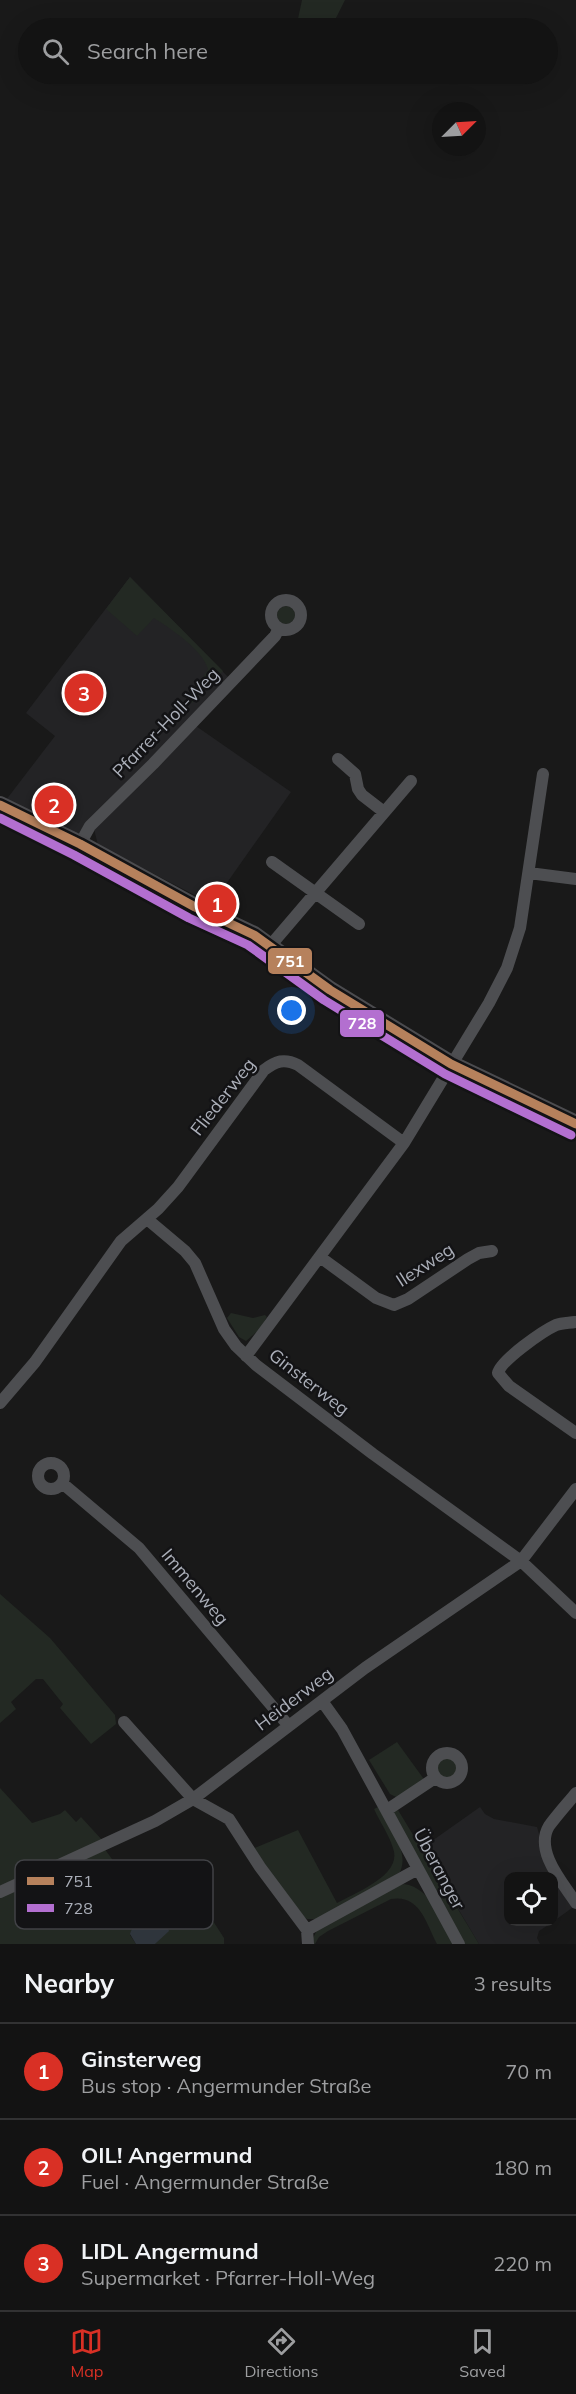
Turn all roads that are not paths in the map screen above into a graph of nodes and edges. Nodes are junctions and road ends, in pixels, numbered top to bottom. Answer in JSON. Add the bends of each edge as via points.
{"nodes":[{"id":1,"x":279,"y":628,"type":"dead end"},
{"id":2,"x":338,"y":759,"type":"dead end"},
{"id":3,"x":543,"y":774,"type":"dead end"},
{"id":4,"x":411,"y":781,"type":"dead end"},
{"id":5,"x":0,"y":805,"type":"edge"},
{"id":6,"x":384,"y":812,"type":"junction"},
{"id":7,"x":80,"y":844,"type":"junction"},
{"id":8,"x":272,"y":862,"type":"dead end"},
{"id":9,"x":529,"y":873,"type":"junction"},
{"id":10,"x":576,"y":879,"type":"edge"},
{"id":11,"x":315,"y":892,"type":"junction"},
{"id":12,"x":359,"y":924,"type":"dead end"},
{"id":13,"x":270,"y":946,"type":"junction"},
{"id":14,"x":451,"y":1064,"type":"junction"},
{"id":15,"x":576,"y":1124,"type":"edge"},
{"id":16,"x":404,"y":1143,"type":"junction"},
{"id":17,"x":147,"y":1219,"type":"junction"},
{"id":18,"x":492,"y":1251,"type":"dead end"},
{"id":19,"x":320,"y":1257,"type":"junction"},
{"id":20,"x":575,"y":1322,"type":"edge"},
{"id":21,"x":246,"y":1356,"type":"junction"},
{"id":22,"x":0,"y":1403,"type":"edge"},
{"id":23,"x":576,"y":1433,"type":"edge"},
{"id":24,"x":62,"y":1483,"type":"dead end"},
{"id":25,"x":576,"y":1489,"type":"edge"},
{"id":26,"x":521,"y":1560,"type":"junction"},
{"id":27,"x":576,"y":1612,"type":"edge"},
{"id":28,"x":322,"y":1701,"type":"junction"},
{"id":29,"x":124,"y":1722,"type":"dead end"},
{"id":30,"x":288,"y":1725,"type":"junction"},
{"id":31,"x":435,"y":1778,"type":"dead end"},
{"id":32,"x":576,"y":1793,"type":"edge"},
{"id":33,"x":193,"y":1799,"type":"junction"},
{"id":34,"x":387,"y":1810,"type":"junction"},
{"id":35,"x":70,"y":1860,"type":"edge"},
{"id":36,"x":418,"y":1869,"type":"junction"},
{"id":37,"x":15,"y":1885,"type":"edge"},
{"id":38,"x":0,"y":1892,"type":"edge"},
{"id":39,"x":576,"y":1903,"type":"edge"},
{"id":40,"x":307,"y":1930,"type":"junction"},
{"id":41,"x":308,"y":1944,"type":"edge"},
{"id":42,"x":459,"y":1944,"type":"edge"}],
"edges":[{"from":1,"to":7,"type":"street","name":"Pfarrer-Holl-Weg","via":[[186,730],[90,826]]},
{"from":2,"to":6,"type":"street","via":[[355,774],[362,795]]},
{"from":3,"to":9,"type":"street","name":"Ginsterweg"},
{"from":4,"to":6,"type":"street"},
{"from":5,"to":7,"type":"main road"},
{"from":6,"to":11,"type":"street"},
{"from":7,"to":13,"type":"main road"},
{"from":8,"to":11,"type":"street"},
{"from":9,"to":10,"type":"street"},
{"from":9,"to":14,"type":"street","name":"Ginsterweg","via":[[520,928],[507,968]]},
{"from":11,"to":12,"type":"street"},
{"from":11,"to":13,"type":"street"},
{"from":13,"to":14,"type":"main road","via":[[330,990]]},
{"from":14,"to":15,"type":"main road"},
{"from":14,"to":16,"type":"street","name":"Ginsterweg"},
{"from":16,"to":17,"type":"street","name":"Fliederweg","via":[[298,1065],[286,1060],[274,1062],[264,1070],[178,1187]]},
{"from":16,"to":19,"type":"street","name":"Ginsterweg"},
{"from":17,"to":21,"type":"street","via":[[195,1263],[224,1329]]},
{"from":17,"to":22,"type":"street","name":"Fliederweg","via":[[121,1241],[35,1362]]},
{"from":18,"to":19,"type":"street","name":"Ilexweg","via":[[468,1259],[394,1305],[376,1298]]},
{"from":19,"to":21,"type":"street","name":"Ginsterweg"},
{"from":20,"to":23,"type":"street","via":[[556,1325],[510,1357],[498,1373],[509,1386]]},
{"from":21,"to":26,"type":"street","name":"Ginsterweg","via":[[372,1454]]},
{"from":24,"to":30,"type":"street","name":"Immenweg","via":[[139,1548]]},
{"from":25,"to":26,"type":"street","name":"Heiderweg"},
{"from":26,"to":27,"type":"street","name":"Ginsterweg"},
{"from":26,"to":28,"type":"street","name":"Heiderweg"},
{"from":28,"to":30,"type":"street","name":"Heiderweg"},
{"from":28,"to":34,"type":"street","name":"Überanger"},
{"from":29,"to":33,"type":"street"},
{"from":30,"to":33,"type":"street","name":"Heiderweg"},
{"from":31,"to":34,"type":"street"},
{"from":32,"to":39,"type":"street","via":[[549,1826],[544,1841],[551,1862]]},
{"from":33,"to":35,"type":"street","name":"Heiderweg"},
{"from":33,"to":40,"type":"street","via":[[229,1819]]},
{"from":34,"to":36,"type":"street","name":"Überanger"},
{"from":36,"to":40,"type":"street"},
{"from":36,"to":42,"type":"street","name":"Überanger"},
{"from":37,"to":38,"type":"street","name":"Heiderweg"},
{"from":40,"to":41,"type":"street"}]}
